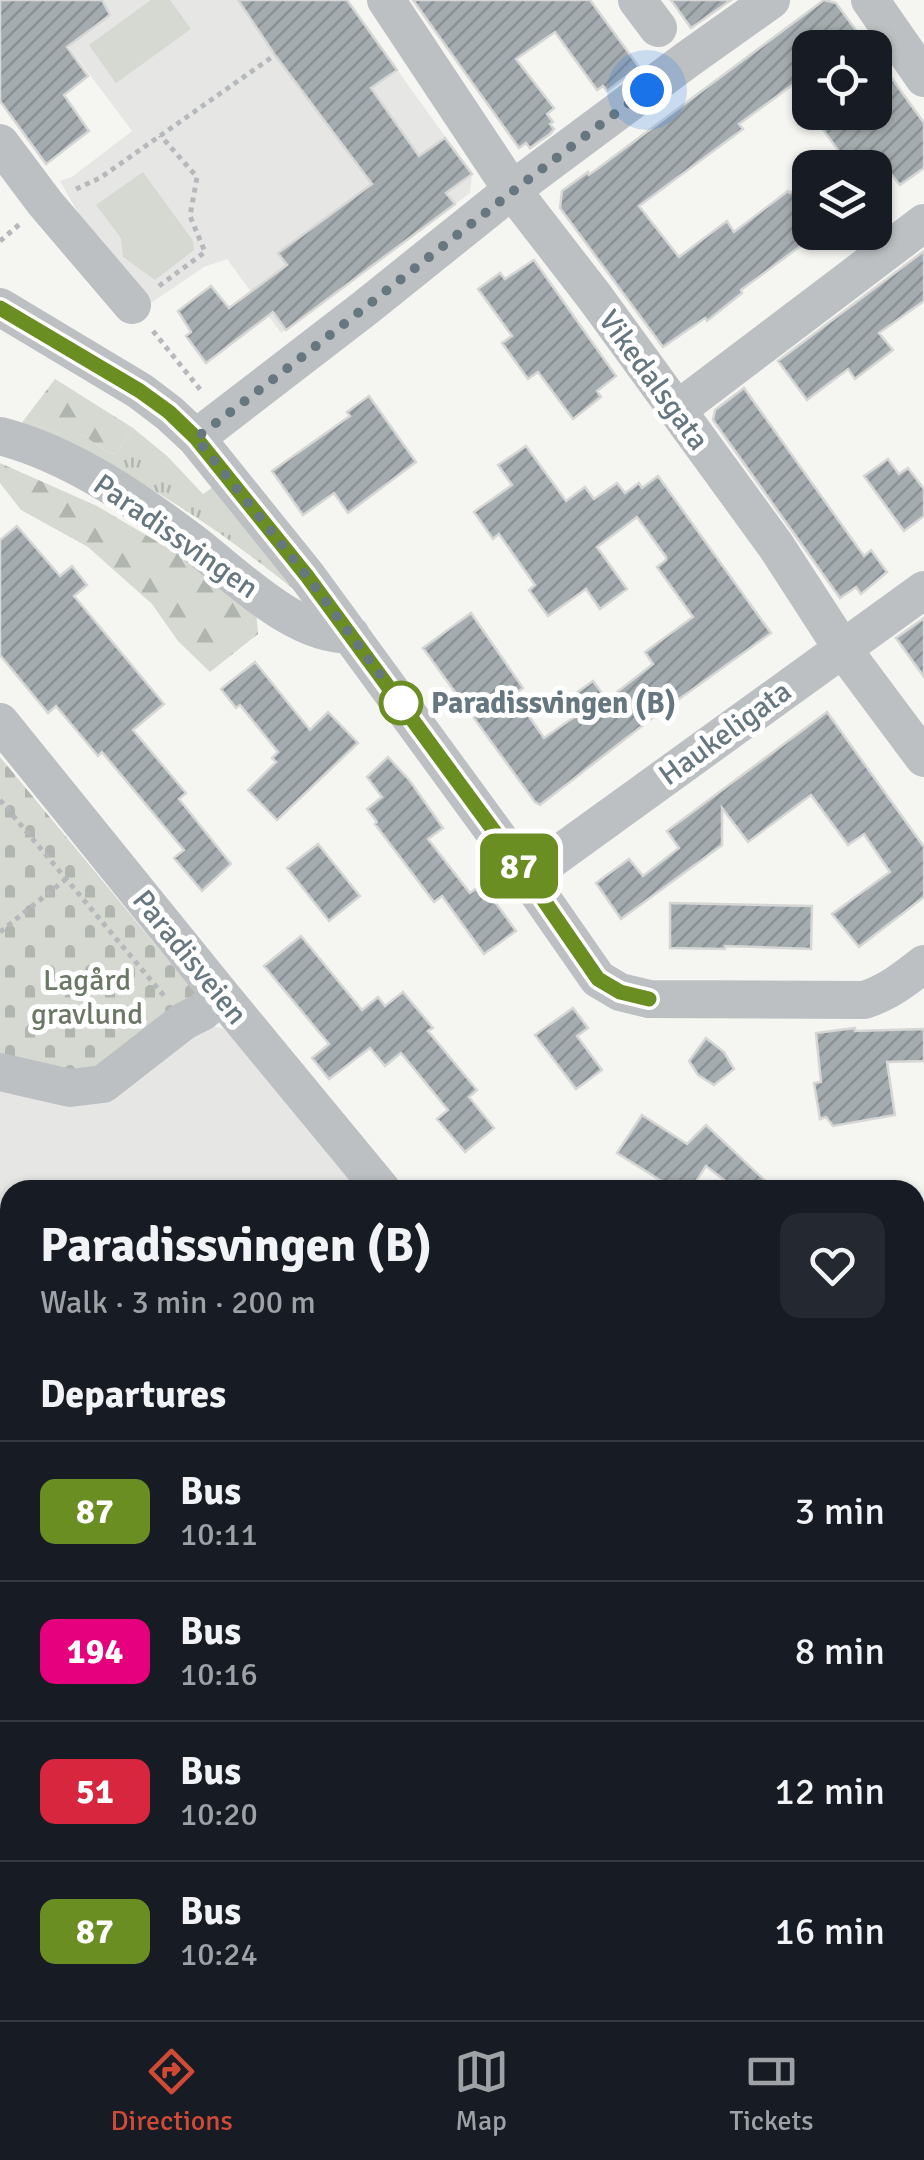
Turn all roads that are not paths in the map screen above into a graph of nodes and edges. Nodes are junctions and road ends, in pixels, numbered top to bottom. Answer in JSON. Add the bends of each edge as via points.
{"nodes":[{"id":1,"x":386,"y":0,"type":"edge"},
{"id":2,"x":771,"y":0,"type":"edge"},
{"id":3,"x":870,"y":0,"type":"edge"},
{"id":4,"x":924,"y":78,"type":"edge"},
{"id":5,"x":0,"y":144,"type":"edge"},
{"id":6,"x":512,"y":190,"type":"junction"},
{"id":7,"x":924,"y":223,"type":"edge"},
{"id":8,"x":132,"y":306,"type":"road end"},
{"id":9,"x":0,"y":308,"type":"edge"},
{"id":10,"x":677,"y":410,"type":"junction"},
{"id":11,"x":203,"y":420,"type":"junction"},
{"id":12,"x":0,"y":436,"type":"edge"},
{"id":13,"x":924,"y":590,"type":"edge"},
{"id":14,"x":351,"y":635,"type":"junction"},
{"id":15,"x":842,"y":648,"type":"junction"},
{"id":16,"x":0,"y":722,"type":"edge"},
{"id":17,"x":924,"y":758,"type":"edge"},
{"id":18,"x":527,"y":876,"type":"junction"},
{"id":19,"x":922,"y":968,"type":"edge"},
{"id":20,"x":221,"y":995,"type":"junction"},
{"id":21,"x":0,"y":1072,"type":"edge"},
{"id":22,"x":374,"y":1180,"type":"edge"}],
"edges":[{"from":1,"to":6,"type":"street","name":"Vikedalsgata"},
{"from":2,"to":6,"type":"street"},
{"from":3,"to":4,"type":"street"},
{"from":5,"to":8,"type":"street"},
{"from":6,"to":10,"type":"street","name":"Vikedalsgata"},
{"from":6,"to":11,"type":"street","via":[[365,308]]},
{"from":7,"to":10,"type":"street"},
{"from":9,"to":11,"type":"street","via":[[169,412]]},
{"from":10,"to":15,"type":"street","name":"Vikedalsgata"},
{"from":11,"to":14,"type":"street"},
{"from":12,"to":14,"type":"street","name":"Paradissvingen","via":[[120,491],[300,622]]},
{"from":13,"to":15,"type":"street","name":"Haukeligata"},
{"from":14,"to":18,"type":"street"},
{"from":15,"to":17,"type":"street","name":"Vikedalsgata"},
{"from":15,"to":18,"type":"street","name":"Haukeligata"},
{"from":16,"to":20,"type":"street","name":"Paradisveien"},
{"from":18,"to":19,"type":"street","via":[[598,979],[649,999],[864,1000]]},
{"from":20,"to":21,"type":"street","via":[[103,1084],[70,1088]]},
{"from":20,"to":22,"type":"street","name":"Paradisveien"}]}
